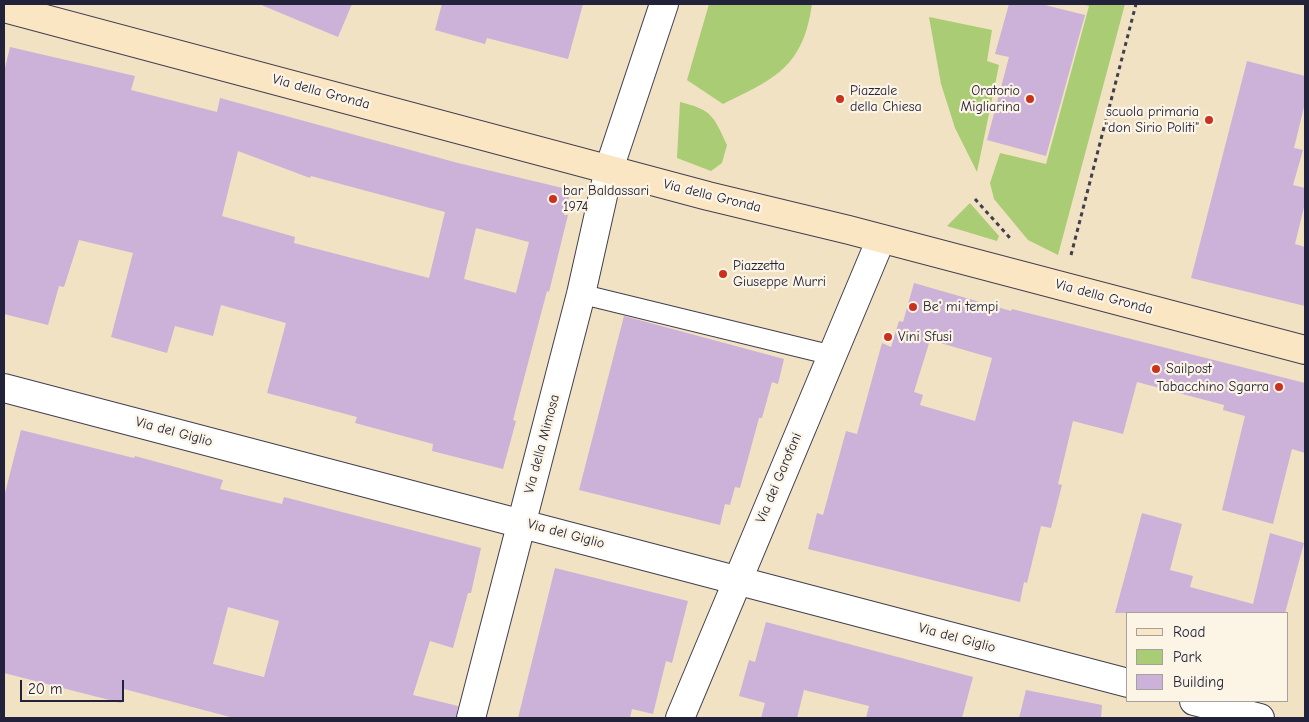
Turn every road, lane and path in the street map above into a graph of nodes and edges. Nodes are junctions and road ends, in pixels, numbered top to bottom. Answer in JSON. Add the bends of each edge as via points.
{"nodes":[{"id":1,"x":664,"y":4,"type":"edge"},
{"id":2,"x":1136,"y":4,"type":"edge"},
{"id":3,"x":19,"y":8,"type":"edge"},
{"id":4,"x":609,"y":169,"type":"junction"},
{"id":5,"x":882,"y":239,"type":"junction"},
{"id":6,"x":1063,"y":286,"type":"junction"},
{"id":7,"x":581,"y":294,"type":"junction"},
{"id":8,"x":1305,"y":350,"type":"edge"},
{"id":9,"x":831,"y":355,"type":"junction"},
{"id":10,"x":4,"y":388,"type":"edge"},
{"id":11,"x":522,"y":522,"type":"junction"},
{"id":12,"x":737,"y":580,"type":"junction"},
{"id":13,"x":1126,"y":682,"type":"edge"},
{"id":14,"x":1198,"y":702,"type":"edge"},
{"id":15,"x":470,"y":718,"type":"edge"},
{"id":16,"x":680,"y":718,"type":"edge"},
{"id":17,"x":1260,"y":718,"type":"edge"}],
"edges":[{"from":1,"to":4,"type":"street","name":"Via della Mimosa"},
{"from":2,"to":6,"type":"path"},
{"from":3,"to":4,"type":"street","name":"Via della Gronda"},
{"from":4,"to":5,"type":"street","name":"Via della Gronda"},
{"from":4,"to":7,"type":"street","name":"Via della Mimosa"},
{"from":5,"to":6,"type":"street","name":"Via della Gronda"},
{"from":5,"to":9,"type":"street","name":"Via dei Garofani"},
{"from":6,"to":8,"type":"street","name":"Via della Gronda"},
{"from":7,"to":9,"type":"lane"},
{"from":7,"to":11,"type":"street","name":"Via della Mimosa"},
{"from":9,"to":12,"type":"street","name":"Via dei Garofani"},
{"from":10,"to":11,"type":"street","name":"Via del Giglio"},
{"from":11,"to":12,"type":"street","name":"Via del Giglio"},
{"from":11,"to":15,"type":"street","name":"Via della Mimosa"},
{"from":12,"to":13,"type":"street","name":"Via del Giglio"},
{"from":12,"to":16,"type":"street","name":"Via dei Garofani"},
{"from":14,"to":17,"type":"street"}]}
